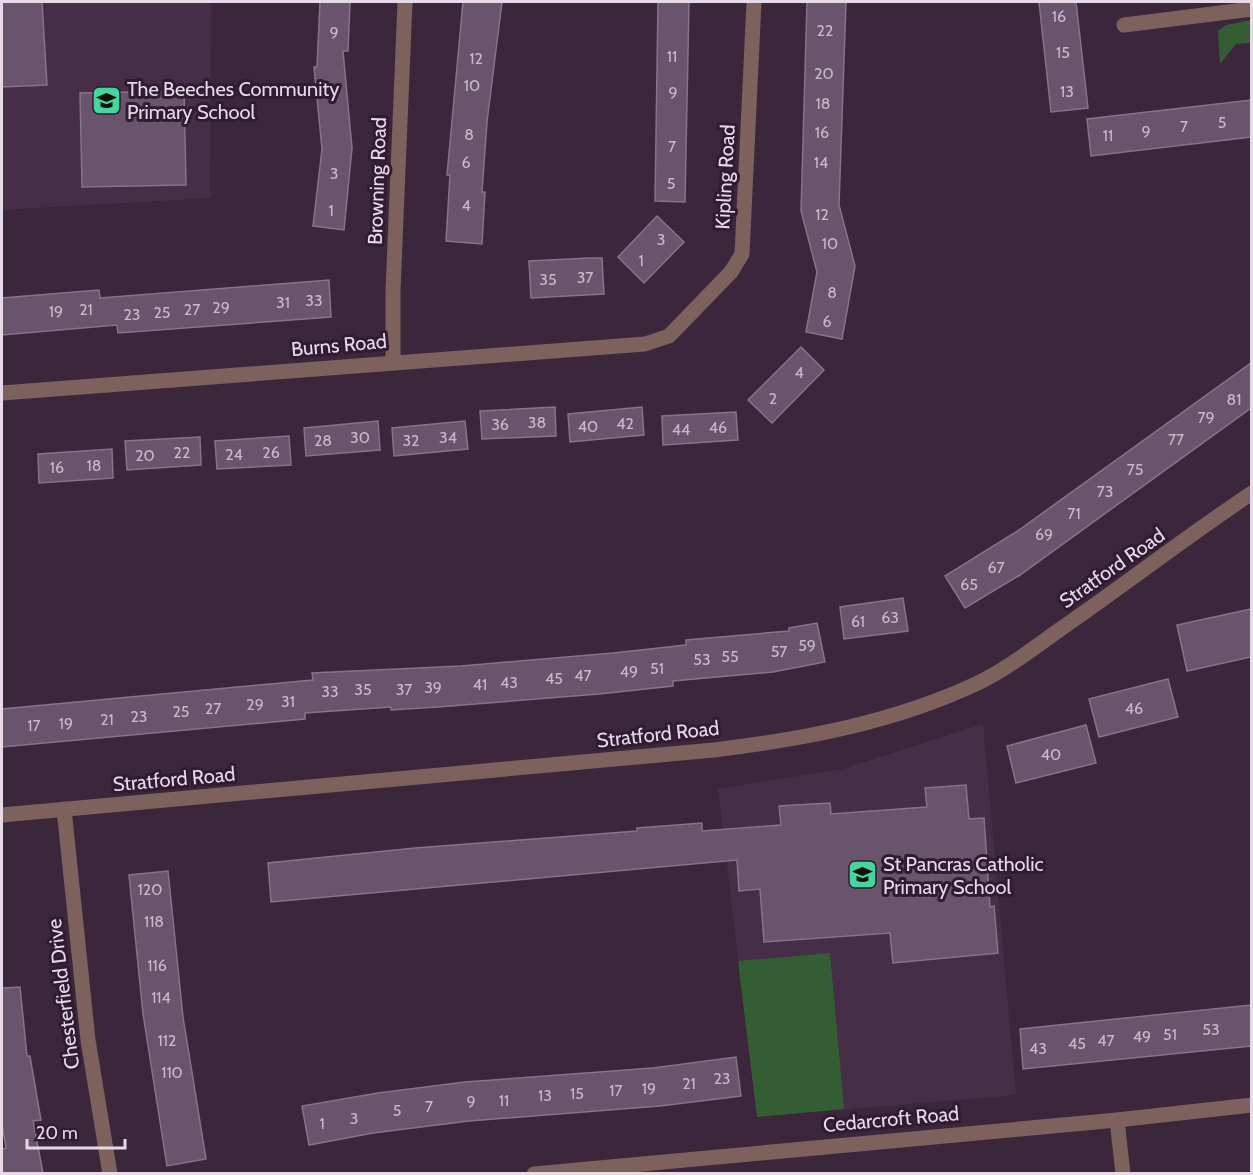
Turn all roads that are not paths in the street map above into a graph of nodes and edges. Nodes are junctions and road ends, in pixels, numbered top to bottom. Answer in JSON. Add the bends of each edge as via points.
{"nodes":[{"id":1,"x":405,"y":2,"type":"edge"},
{"id":2,"x":754,"y":2,"type":"edge"},
{"id":3,"x":1251,"y":9,"type":"edge"},
{"id":4,"x":1124,"y":25,"type":"dead end"},
{"id":5,"x":676,"y":328,"type":"joint"},
{"id":6,"x":393,"y":362,"type":"junction"},
{"id":7,"x":2,"y":393,"type":"edge"},
{"id":8,"x":1251,"y":493,"type":"edge"},
{"id":9,"x":64,"y":809,"type":"junction"},
{"id":10,"x":2,"y":815,"type":"edge"},
{"id":11,"x":1251,"y":1105,"type":"edge"},
{"id":12,"x":1117,"y":1120,"type":"junction"},
{"id":13,"x":580,"y":1171,"type":"edge"},
{"id":14,"x":110,"y":1173,"type":"edge"},
{"id":15,"x":534,"y":1173,"type":"edge"},
{"id":16,"x":1124,"y":1173,"type":"edge"}],
"edges":[{"from":1,"to":6,"type":"street","name":"Browning Road"},
{"from":2,"to":5,"type":"street","name":"Kipling Road","via":[[742,254],[731,272]]},
{"from":3,"to":4,"type":"street"},
{"from":5,"to":6,"type":"street","name":"Burns Road","via":[[669,336],[645,344]]},
{"from":6,"to":7,"type":"street","name":"Burns Road"},
{"from":8,"to":9,"type":"street","name":"Stratford Road","via":[[980,682],[852,728],[714,750]]},
{"from":9,"to":10,"type":"street","name":"Stratford Road"},
{"from":9,"to":14,"type":"street","name":"Chesterfield Drive","via":[[88,1040]]},
{"from":11,"to":12,"type":"street","name":"Cedarcroft Road"},
{"from":12,"to":13,"type":"street","name":"Cedarcroft Road"},
{"from":12,"to":16,"type":"street"},
{"from":13,"to":15,"type":"street","name":"Cedarcroft Road"}]}
